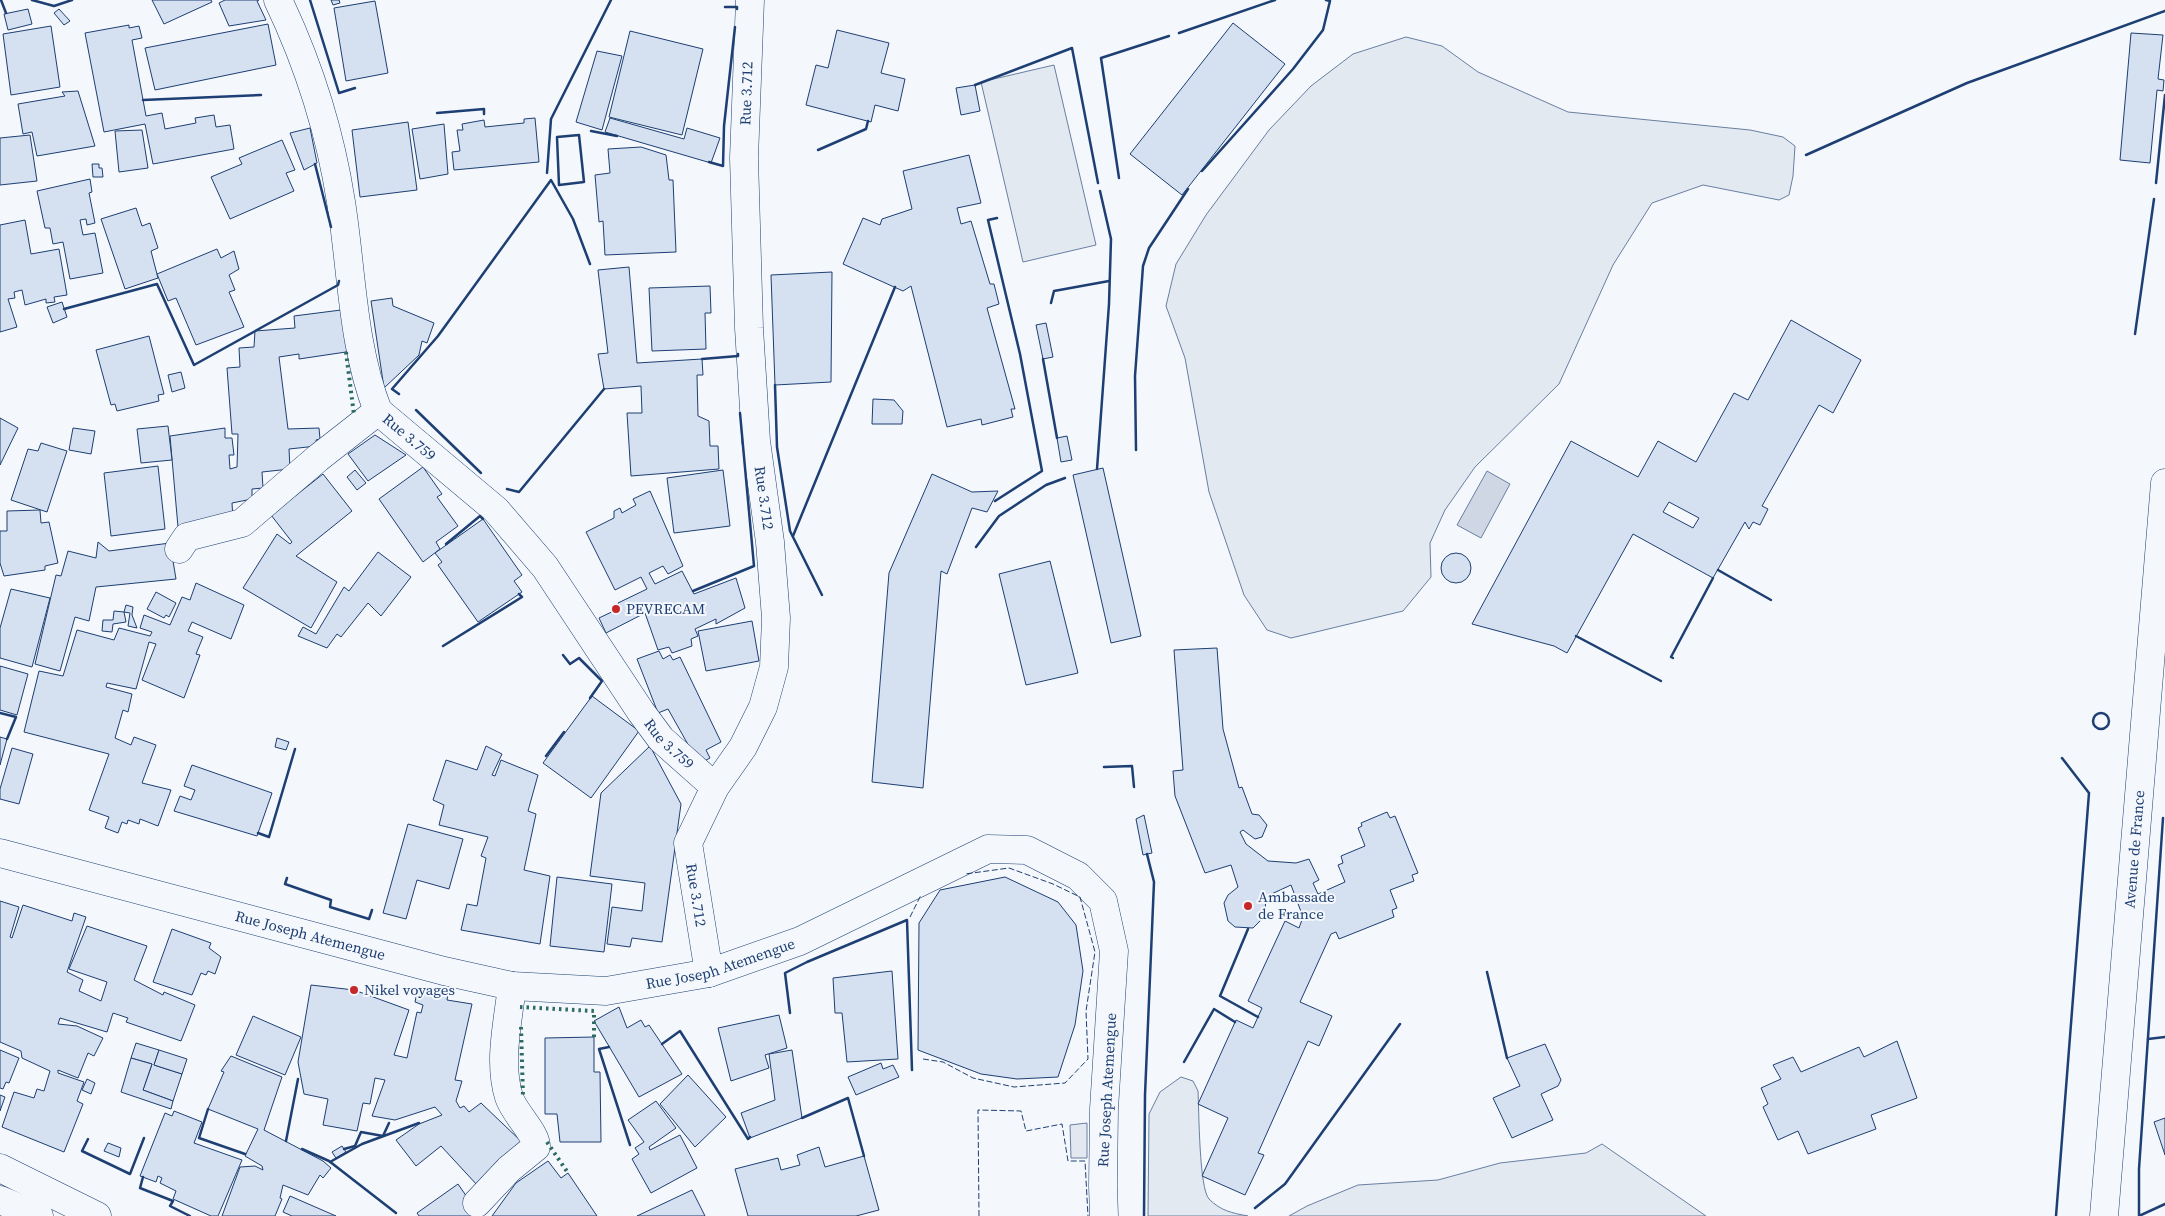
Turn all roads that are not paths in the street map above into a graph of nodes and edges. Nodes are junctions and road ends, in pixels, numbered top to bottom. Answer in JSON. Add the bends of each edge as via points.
{"nodes":[{"id":1,"x":278,"y":0,"type":"edge"},
{"id":2,"x":750,"y":0,"type":"edge"},
{"id":3,"x":378,"y":411,"type":"junction"},
{"id":4,"x":2165,"y":483,"type":"edge"},
{"id":5,"x":179,"y":549,"type":"dead end"},
{"id":6,"x":2154,"y":744,"type":"edge"},
{"id":7,"x":715,"y":786,"type":"junction"},
{"id":8,"x":0,"y":853,"type":"edge"},
{"id":9,"x":709,"y":973,"type":"junction"},
{"id":10,"x":512,"y":986,"type":"junction"},
{"id":11,"x":0,"y":1168,"type":"edge"},
{"id":12,"x":0,"y":1201,"type":"edge"},
{"id":13,"x":477,"y":1203,"type":"dead end"},
{"id":14,"x":3,"y":1216,"type":"edge"},
{"id":15,"x":39,"y":1216,"type":"edge"},
{"id":16,"x":97,"y":1216,"type":"edge"},
{"id":17,"x":1104,"y":1216,"type":"edge"},
{"id":18,"x":2104,"y":1216,"type":"edge"}],
"edges":[{"from":1,"to":3,"type":"street","name":"Rue 3.759","via":[[315,87],[332,147],[358,334]]},
{"from":2,"to":7,"type":"street","name":"Rue 3.712","via":[[744,158],[749,328],[756,440],[770,542],[776,618],[774,668],[763,707],[743,747]]},
{"from":3,"to":5,"type":"street","via":[[242,523],[187,537]]},
{"from":3,"to":7,"type":"street","name":"Rue 3.759","via":[[496,510],[545,566],[661,740]]},
{"from":4,"to":6,"type":"street","name":"Avenue de France"},
{"from":6,"to":18,"type":"street","name":"Avenue de France"},
{"from":7,"to":9,"type":"street","name":"Rue 3.712","via":[[688,843]]},
{"from":8,"to":10,"type":"street","name":"Rue Joseph Atemengue"},
{"from":9,"to":10,"type":"street","name":"Rue Joseph Atemengue","via":[[606,991]]},
{"from":9,"to":17,"type":"street","name":"Rue Joseph Atemengue","via":[[800,941],[988,849],[1027,850],[1078,876],[1103,901],[1114,951],[1104,1108]]},
{"from":10,"to":13,"type":"street","via":[[505,1074],[514,1108],[533,1136],[536,1147],[509,1169]]},
{"from":11,"to":16,"type":"street"},
{"from":12,"to":14,"type":"street"},
{"from":12,"to":15,"type":"street"}]}
